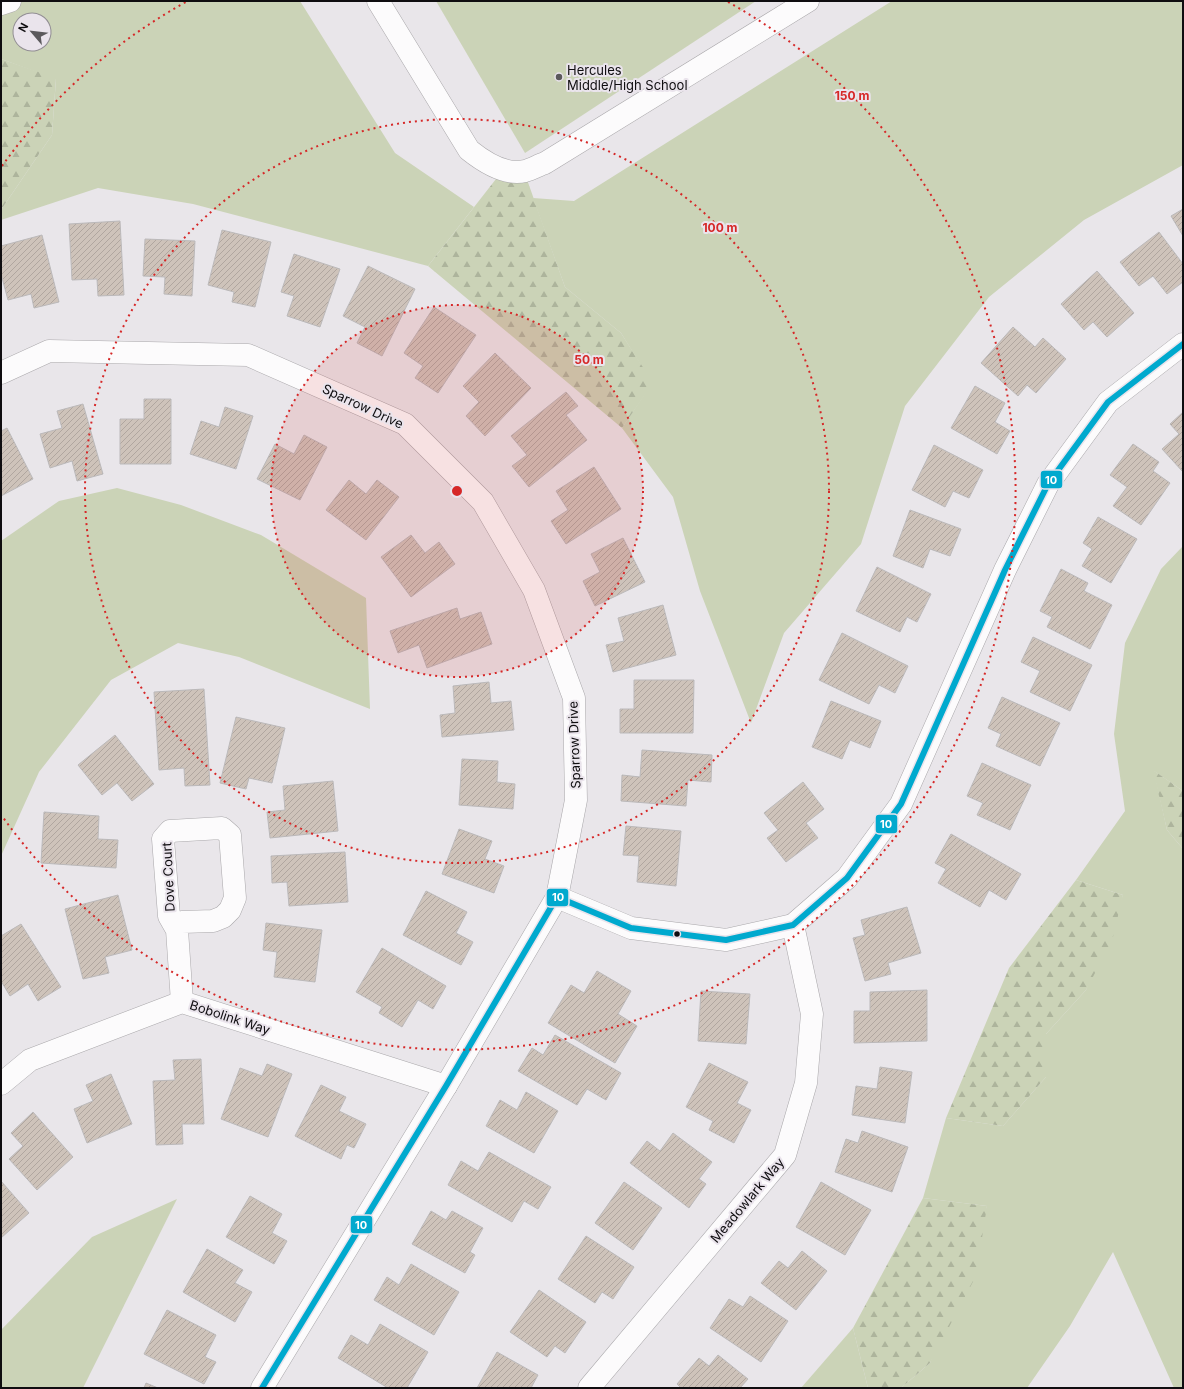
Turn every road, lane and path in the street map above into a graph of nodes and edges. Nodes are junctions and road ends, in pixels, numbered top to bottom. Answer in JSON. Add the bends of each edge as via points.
{"nodes":[{"id":1,"x":10,"y":1,"type":"edge"},
{"id":2,"x":378,"y":1,"type":"edge"},
{"id":3,"x":808,"y":1,"type":"edge"},
{"id":4,"x":1,"y":4,"type":"edge"},
{"id":5,"x":1183,"y":344,"type":"edge"},
{"id":6,"x":1,"y":373,"type":"edge"},
{"id":7,"x":556,"y":897,"type":"junction"},
{"id":8,"x":793,"y":926,"type":"junction"},
{"id":9,"x":177,"y":930,"type":"junction"},
{"id":10,"x":182,"y":1002,"type":"junction"},
{"id":11,"x":1,"y":1084,"type":"edge"},
{"id":12,"x":446,"y":1086,"type":"junction"},
{"id":13,"x":262,"y":1388,"type":"edge"},
{"id":14,"x":589,"y":1388,"type":"edge"}],
"edges":[{"from":1,"to":4,"type":"street"},
{"from":2,"to":3,"type":"street","via":[[469,150],[484,162],[503,170],[524,171],[545,163]]},
{"from":5,"to":8,"type":"street","via":[[1108,402],[1048,484],[1005,570],[901,804],[847,878]]},
{"from":6,"to":7,"type":"street","name":"Sparrow Drive","via":[[49,351],[248,354],[405,424],[483,502],[534,590],[574,698],[576,800]]},
{"from":7,"to":8,"type":"street","via":[[631,928],[726,940]]},
{"from":7,"to":12,"type":"street","name":"Sparrow Drive"},
{"from":8,"to":14,"type":"street","name":"Meadowlark Way","via":[[812,1014],[806,1083],[785,1155]]},
{"from":9,"to":9,"type":"street","name":"Dove Court","via":[[182,922],[213,921],[223,917],[230,910],[235,898],[230,834],[222,828],[170,831],[163,839],[170,916]]},
{"from":9,"to":10,"type":"street","name":"Dove Court"},
{"from":10,"to":11,"type":"street","name":"Bobolink Way","via":[[30,1060]]},
{"from":10,"to":12,"type":"street","name":"Bobolink Way"},
{"from":12,"to":13,"type":"street","name":"Sparrow Drive"}]}
